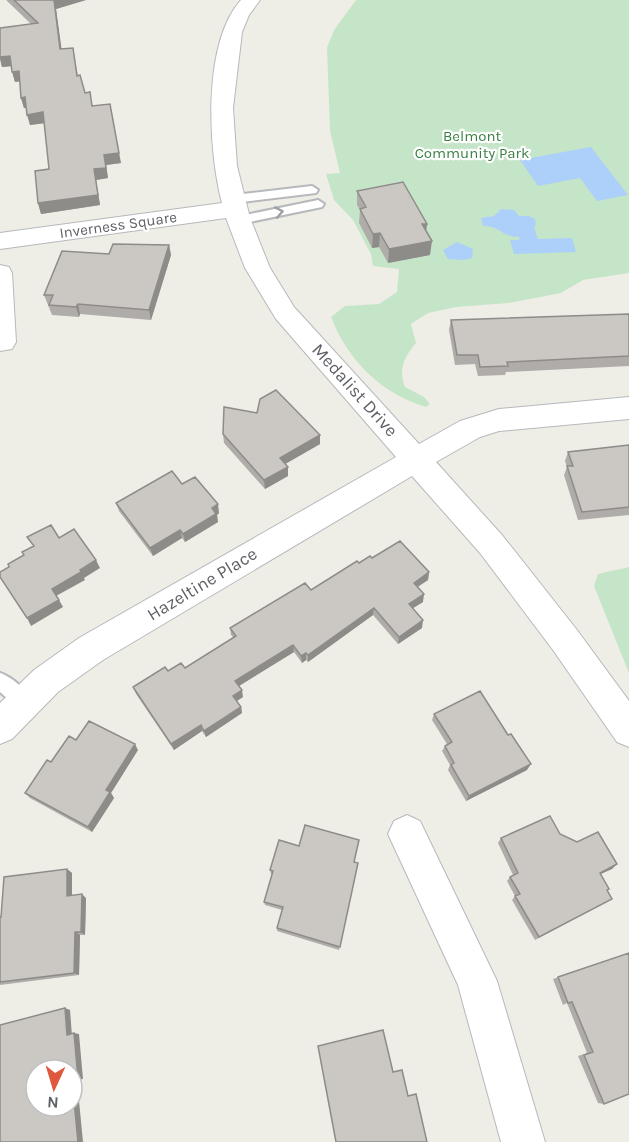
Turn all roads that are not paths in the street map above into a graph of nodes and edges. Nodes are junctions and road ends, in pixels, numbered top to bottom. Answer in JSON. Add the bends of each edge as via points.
{"nodes":[{"id":1,"x":251,"y":0,"type":"edge"},
{"id":2,"x":312,"y":190,"type":"dead end"},
{"id":3,"x":318,"y":204,"type":"dead end"},
{"id":4,"x":236,"y":209,"type":"junction"},
{"id":5,"x":0,"y":241,"type":"edge"},
{"id":6,"x":0,"y":273,"type":"edge"},
{"id":7,"x":3,"y":342,"type":"dead end"},
{"id":8,"x":629,"y":408,"type":"edge"},
{"id":9,"x":418,"y":459,"type":"junction"},
{"id":10,"x":0,"y":681,"type":"edge"},
{"id":11,"x":24,"y":702,"type":"junction"},
{"id":12,"x":0,"y":727,"type":"edge"},
{"id":13,"x":629,"y":730,"type":"edge"},
{"id":14,"x":407,"y":834,"type":"dead end"},
{"id":15,"x":524,"y":1142,"type":"edge"}],
"edges":[{"from":1,"to":4,"type":"street","name":"Medalist Drive","via":[[236,21],[229,42],[222,112],[227,170]]},
{"from":2,"to":4,"type":"lane"},
{"from":4,"to":3,"type":"lane","one_way":true},
{"from":4,"to":5,"type":"street","name":"Inverness Square"},
{"from":4,"to":9,"type":"street","name":"Medalist Drive","via":[[256,266],[271,294]]},
{"from":6,"to":7,"type":"street"},
{"from":8,"to":9,"type":"street","name":"Hazeltine Place","via":[[499,420],[470,429]]},
{"from":9,"to":11,"type":"street","name":"Hazeltine Place","via":[[91,650],[46,681]]},
{"from":9,"to":13,"type":"street","name":"Medalist Drive","via":[[491,544]]},
{"from":10,"to":11,"type":"lane"},
{"from":11,"to":12,"type":"street","name":"Hazeltine Place"},
{"from":14,"to":15,"type":"street","via":[[477,981]]}]}
